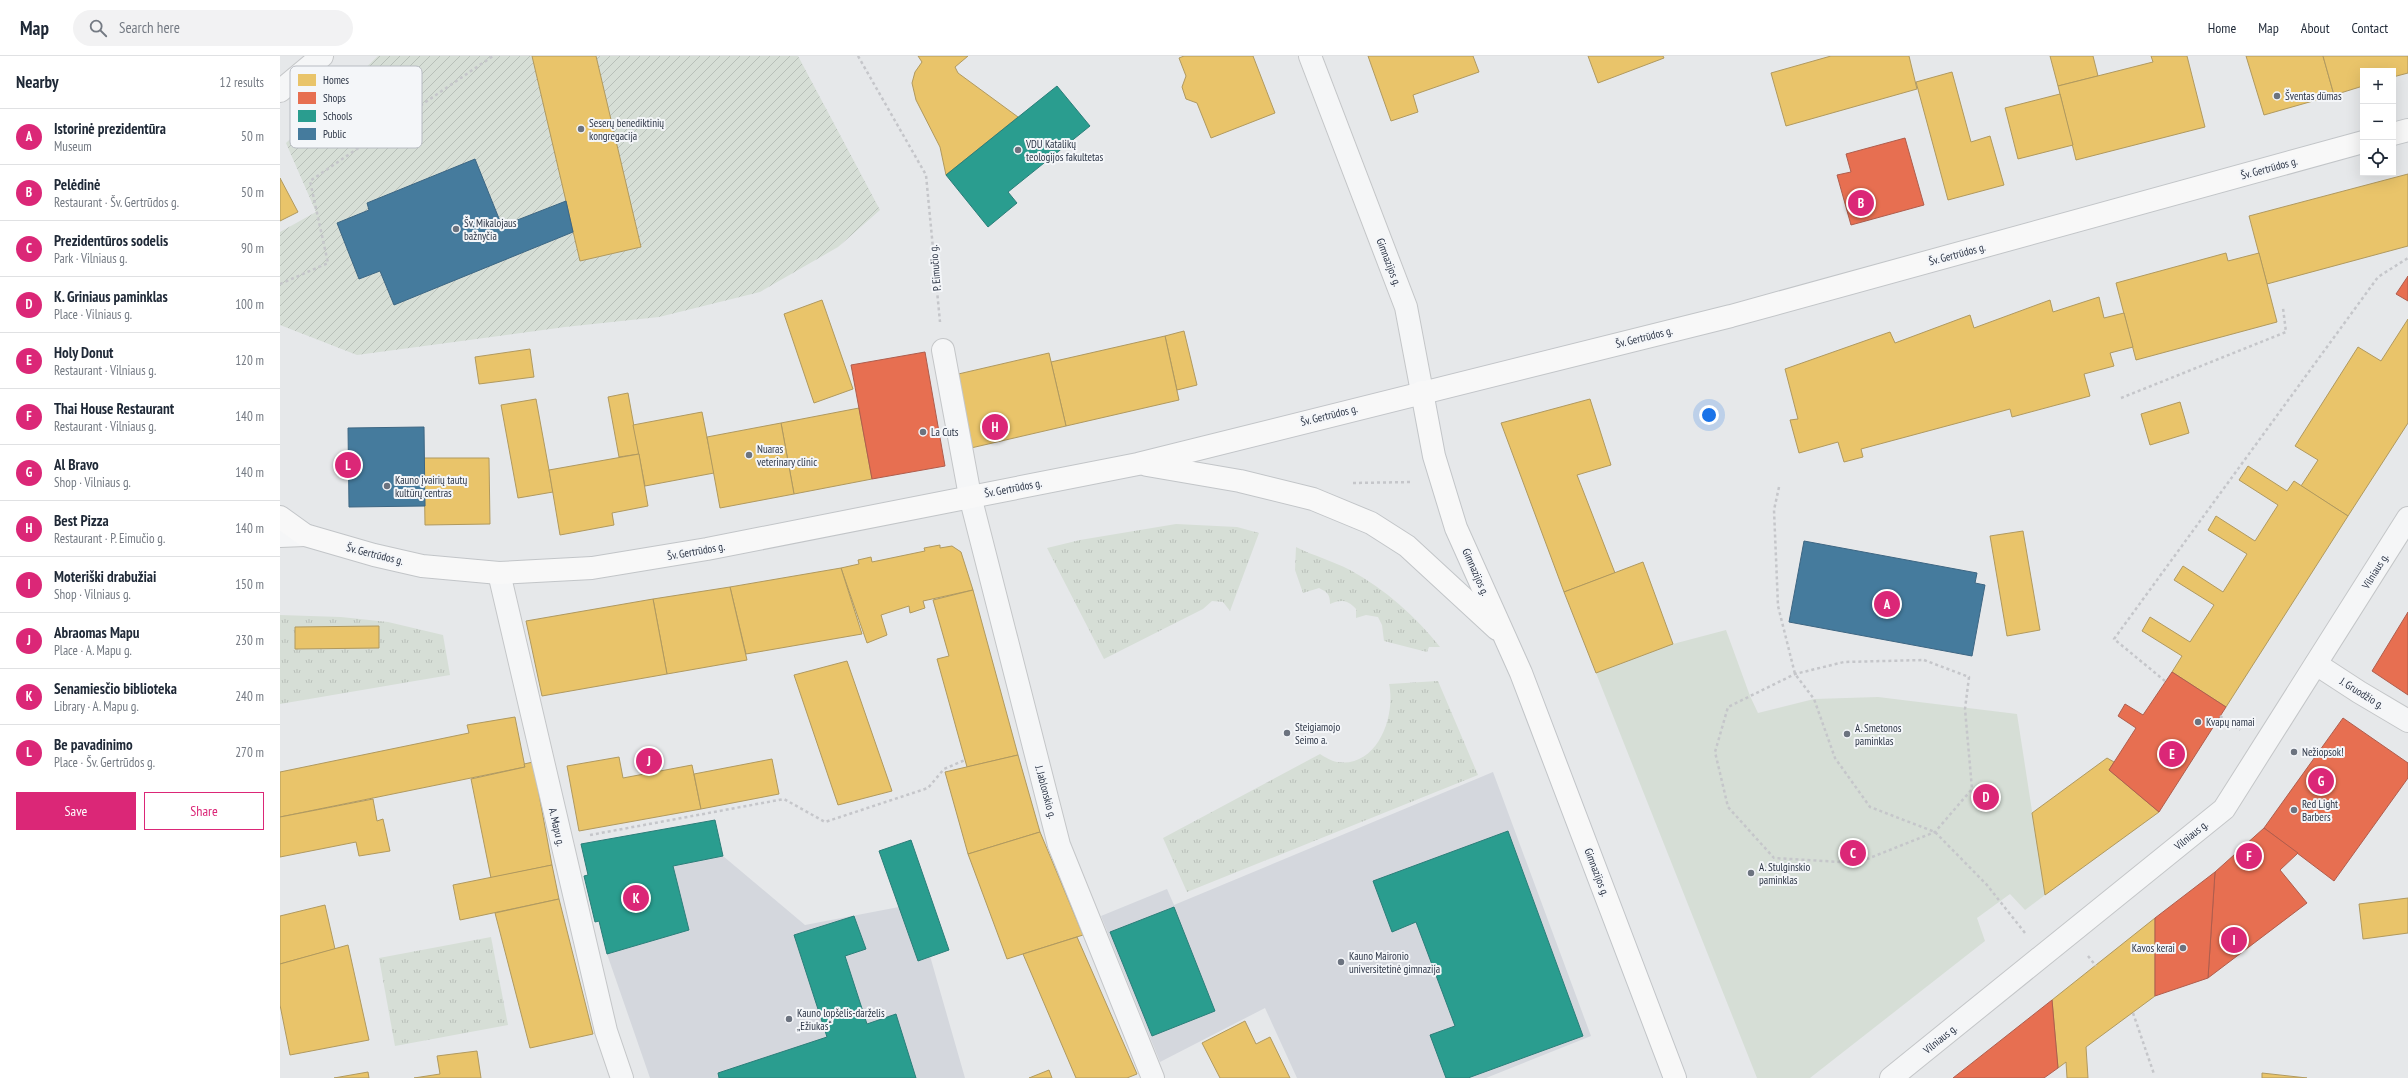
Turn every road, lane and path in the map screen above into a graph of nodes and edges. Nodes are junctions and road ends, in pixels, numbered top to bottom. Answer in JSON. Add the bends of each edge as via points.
{"nodes":[{"id":1,"x":322,"y":56,"type":"edge"},
{"id":2,"x":493,"y":56,"type":"edge"},
{"id":3,"x":858,"y":56,"type":"edge"},
{"id":4,"x":1310,"y":56,"type":"edge"},
{"id":5,"x":310,"y":66,"type":"edge"},
{"id":6,"x":290,"y":83,"type":"edge"},
{"id":7,"x":280,"y":91,"type":"edge"},
{"id":8,"x":422,"y":104,"type":"edge"},
{"id":9,"x":2408,"y":130,"type":"edge"},
{"id":10,"x":2396,"y":133,"type":"edge"},
{"id":11,"x":2360,"y":143,"type":"edge"},
{"id":12,"x":358,"y":148,"type":"edge"},
{"id":13,"x":2408,"y":258,"type":"edge"},
{"id":14,"x":280,"y":284,"type":"edge"},
{"id":15,"x":2283,"y":308,"type":"dead end"},
{"id":16,"x":942,"y":350,"type":"joint"},
{"id":17,"x":1422,"y":392,"type":"junction"},
{"id":18,"x":2121,"y":398,"type":"dead end"},
{"id":19,"x":1138,"y":464,"type":"junction"},
{"id":20,"x":1440,"y":481,"type":"junction"},
{"id":21,"x":1779,"y":487,"type":"dead end"},
{"id":22,"x":970,"y":496,"type":"junction"},
{"id":23,"x":1333,"y":508,"type":"junction"},
{"id":24,"x":280,"y":517,"type":"edge"},
{"id":25,"x":2408,"y":518,"type":"edge"},
{"id":26,"x":305,"y":535,"type":"junction"},
{"id":27,"x":280,"y":536,"type":"edge"},
{"id":28,"x":499,"y":573,"type":"junction"},
{"id":29,"x":1503,"y":633,"type":"junction"},
{"id":30,"x":2316,"y":664,"type":"junction"},
{"id":31,"x":1795,"y":674,"type":"junction"},
{"id":32,"x":2165,"y":681,"type":"dead end"},
{"id":33,"x":2408,"y":721,"type":"edge"},
{"id":34,"x":965,"y":760,"type":"dead end"},
{"id":35,"x":1935,"y":832,"type":"junction"},
{"id":36,"x":560,"y":841,"type":"junction"},
{"id":37,"x":2043,"y":955,"type":"junction"},
{"id":38,"x":2133,"y":1013,"type":"dead end"},
{"id":39,"x":2154,"y":1074,"type":"dead end"},
{"id":40,"x":622,"y":1078,"type":"edge"},
{"id":41,"x":1153,"y":1078,"type":"edge"},
{"id":42,"x":1675,"y":1078,"type":"edge"},
{"id":43,"x":1892,"y":1078,"type":"edge"}],
"edges":[{"from":1,"to":5,"type":"street"},
{"from":2,"to":8,"type":"path"},
{"from":3,"to":16,"type":"path","name":"P. Eimučio g.","via":[[926,175]]},
{"from":4,"to":17,"type":"street","name":"Gimnazijos g.","via":[[1406,307]]},
{"from":6,"to":7,"type":"street"},
{"from":9,"to":10,"type":"main road"},
{"from":11,"to":17,"type":"main road","name":"Šv. Gertrūdos g.","via":[[1731,316]]},
{"from":12,"to":14,"type":"path","via":[[310,181],[328,263]]},
{"from":13,"to":32,"type":"path","via":[[2378,277],[2114,639]]},
{"from":15,"to":18,"type":"path","via":[[2286,332]]},
{"from":16,"to":22,"type":"street"},
{"from":17,"to":19,"type":"main road","name":"Šv. Gertrūdos g."},
{"from":17,"to":20,"type":"main road","name":"Gimnazijos g."},
{"from":19,"to":22,"type":"main road","name":"Šv. Gertrūdos g."},
{"from":19,"to":23,"type":"main road","via":[[1240,481],[1313,499]]},
{"from":20,"to":23,"type":"path","via":[[1344,484]]},
{"from":20,"to":29,"type":"main road","name":"Gimnazijos g.","via":[[1456,528]]},
{"from":21,"to":31,"type":"path","via":[[1774,510],[1778,606]]},
{"from":22,"to":28,"type":"main road","name":"Šv. Gertrūdos g.","via":[[707,549],[615,564],[552,571]]},
{"from":22,"to":41,"type":"street","name":"J. Jablonskio g.","via":[[1059,845]]},
{"from":23,"to":29,"type":"main road","via":[[1371,523],[1407,546]]},
{"from":24,"to":26,"type":"main road"},
{"from":25,"to":30,"type":"street","name":"Vilniaus g."},
{"from":26,"to":27,"type":"street","name":"Šv. Gertrūdos g."},
{"from":26,"to":28,"type":"main road","name":"Šv. Gertrūdos g.","via":[[422,566]]},
{"from":28,"to":36,"type":"street","name":"A. Mapu g."},
{"from":29,"to":42,"type":"main road","name":"Gimnazijos g.","via":[[1537,715]]},
{"from":30,"to":33,"type":"street","name":"J. Gruodžio g."},
{"from":30,"to":37,"type":"street","name":"Vilniaus g.","via":[[2224,809]]},
{"from":31,"to":35,"type":"path","via":[[1814,699],[1835,758],[1870,807]]},
{"from":31,"to":35,"type":"path","via":[[1844,662],[1924,660],[1970,677],[1965,709],[1972,789]]},
{"from":31,"to":35,"type":"path","via":[[1728,707],[1716,752],[1728,807],[1774,858],[1858,863]]},
{"from":34,"to":36,"type":"path","via":[[944,769],[928,788],[825,822],[784,800]]},
{"from":35,"to":37,"type":"path","via":[[1987,885]]},
{"from":36,"to":40,"type":"street","name":"A. Mapu g.","via":[[606,1031]]},
{"from":37,"to":43,"type":"street","name":"Vilniaus g."},
{"from":38,"to":39,"type":"path"}]}
